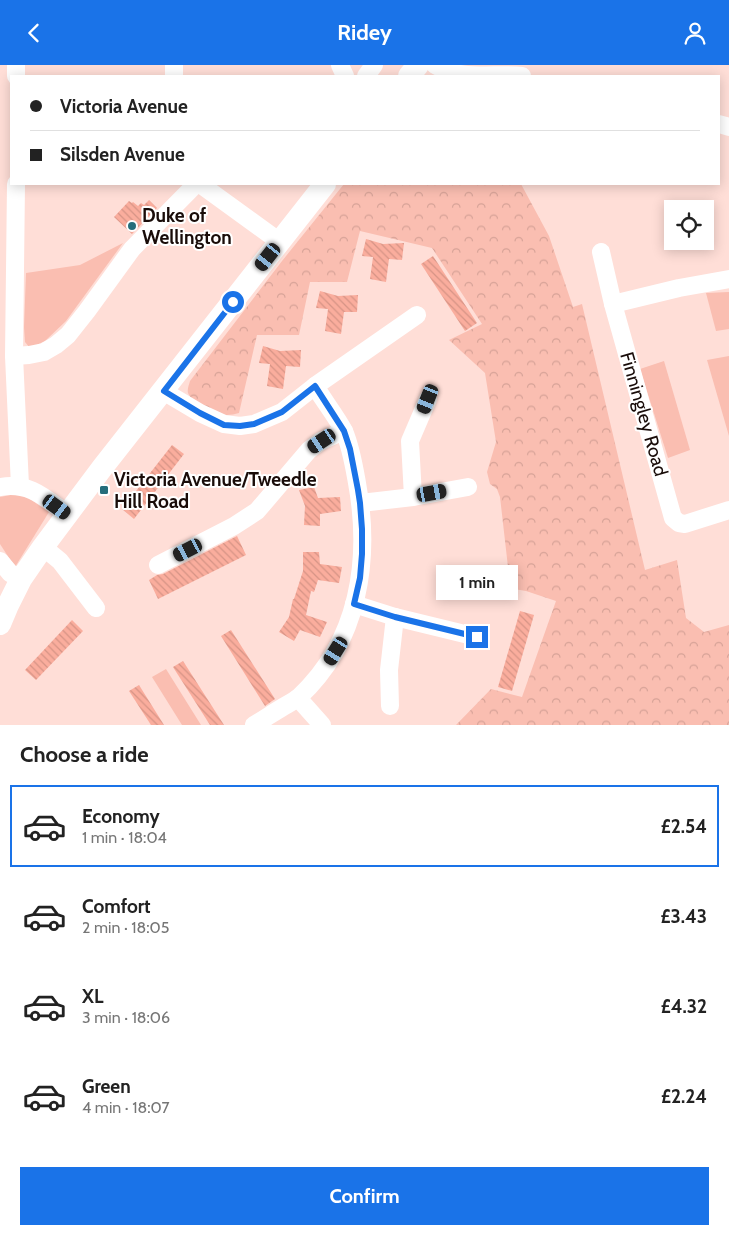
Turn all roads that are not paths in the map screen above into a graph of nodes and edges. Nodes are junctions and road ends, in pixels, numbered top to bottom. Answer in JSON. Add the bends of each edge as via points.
{"nodes":[{"id":1,"x":418,"y":65,"type":"edge"},
{"id":2,"x":435,"y":65,"type":"edge"},
{"id":3,"x":410,"y":75,"type":"edge"},
{"id":4,"x":493,"y":75,"type":"edge"},
{"id":5,"x":16,"y":185,"type":"edge"},
{"id":6,"x":197,"y":185,"type":"edge"},
{"id":7,"x":199,"y":185,"type":"edge"},
{"id":8,"x":324,"y":185,"type":"edge"},
{"id":9,"x":280,"y":242,"type":"junction"},
{"id":10,"x":601,"y":252,"type":"dead end"},
{"id":11,"x":729,"y":279,"type":"edge"},
{"id":12,"x":614,"y":304,"type":"junction"},
{"id":13,"x":417,"y":315,"type":"dead end"},
{"id":14,"x":14,"y":355,"type":"junction"},
{"id":15,"x":315,"y":386,"type":"junction"},
{"id":16,"x":8,"y":391,"type":"edge"},
{"id":17,"x":164,"y":391,"type":"junction"},
{"id":18,"x":428,"y":399,"type":"dead end"},
{"id":19,"x":344,"y":431,"type":"junction"},
{"id":20,"x":20,"y":486,"type":"junction"},
{"id":21,"x":0,"y":487,"type":"edge"},
{"id":22,"x":468,"y":487,"type":"dead end"},
{"id":23,"x":413,"y":497,"type":"junction"},
{"id":24,"x":360,"y":503,"type":"junction"},
{"id":25,"x":729,"y":510,"type":"edge"},
{"id":26,"x":67,"y":514,"type":"junction"},
{"id":27,"x":43,"y":547,"type":"junction"},
{"id":28,"x":0,"y":561,"type":"edge"},
{"id":29,"x":158,"y":565,"type":"dead end"},
{"id":30,"x":21,"y":579,"type":"junction"},
{"id":31,"x":354,"y":604,"type":"junction"},
{"id":32,"x":96,"y":608,"type":"dead end"},
{"id":33,"x":2,"y":614,"type":"edge"},
{"id":34,"x":395,"y":617,"type":"junction"},
{"id":35,"x":477,"y":637,"type":"dead end"},
{"id":36,"x":298,"y":698,"type":"junction"},
{"id":37,"x":390,"y":705,"type":"dead end"},
{"id":38,"x":254,"y":725,"type":"edge"},
{"id":39,"x":322,"y":725,"type":"edge"}],
"edges":[{"from":1,"to":3,"type":"main road"},
{"from":2,"to":4,"type":"street","via":[[464,74]]},
{"from":5,"to":14,"type":"street"},
{"from":6,"to":14,"type":"street","via":[[132,249],[68,335],[44,352]]},
{"from":7,"to":9,"type":"street"},
{"from":8,"to":9,"type":"main road"},
{"from":9,"to":17,"type":"main road"},
{"from":10,"to":12,"type":"street","name":"Finningley Road"},
{"from":11,"to":12,"type":"street"},
{"from":12,"to":25,"type":"street","name":"Finningley Road","via":[[673,518],[685,524]]},
{"from":13,"to":15,"type":"street"},
{"from":14,"to":16,"type":"street"},
{"from":15,"to":17,"type":"street","via":[[282,412],[254,424],[240,426],[224,425]]},
{"from":15,"to":19,"type":"street"},
{"from":16,"to":20,"type":"street"},
{"from":17,"to":26,"type":"main road"},
{"from":18,"to":23,"type":"street","via":[[410,441]]},
{"from":19,"to":24,"type":"street"},
{"from":19,"to":29,"type":"street","via":[[309,450],[258,511]]},
{"from":20,"to":21,"type":"street"},
{"from":20,"to":26,"type":"street","via":[[36,491]]},
{"from":22,"to":23,"type":"street"},
{"from":23,"to":24,"type":"street"},
{"from":24,"to":31,"type":"street","via":[[362,554]]},
{"from":26,"to":27,"type":"main road"},
{"from":27,"to":30,"type":"main road"},
{"from":27,"to":32,"type":"street","via":[[60,561]]},
{"from":28,"to":30,"type":"street","via":[[10,573]]},
{"from":30,"to":33,"type":"main road"},
{"from":31,"to":34,"type":"street"},
{"from":31,"to":36,"type":"street","via":[[342,641],[318,677]]},
{"from":34,"to":35,"type":"street"},
{"from":34,"to":37,"type":"street","via":[[389,670]]},
{"from":36,"to":38,"type":"street"},
{"from":36,"to":39,"type":"street"}]}
